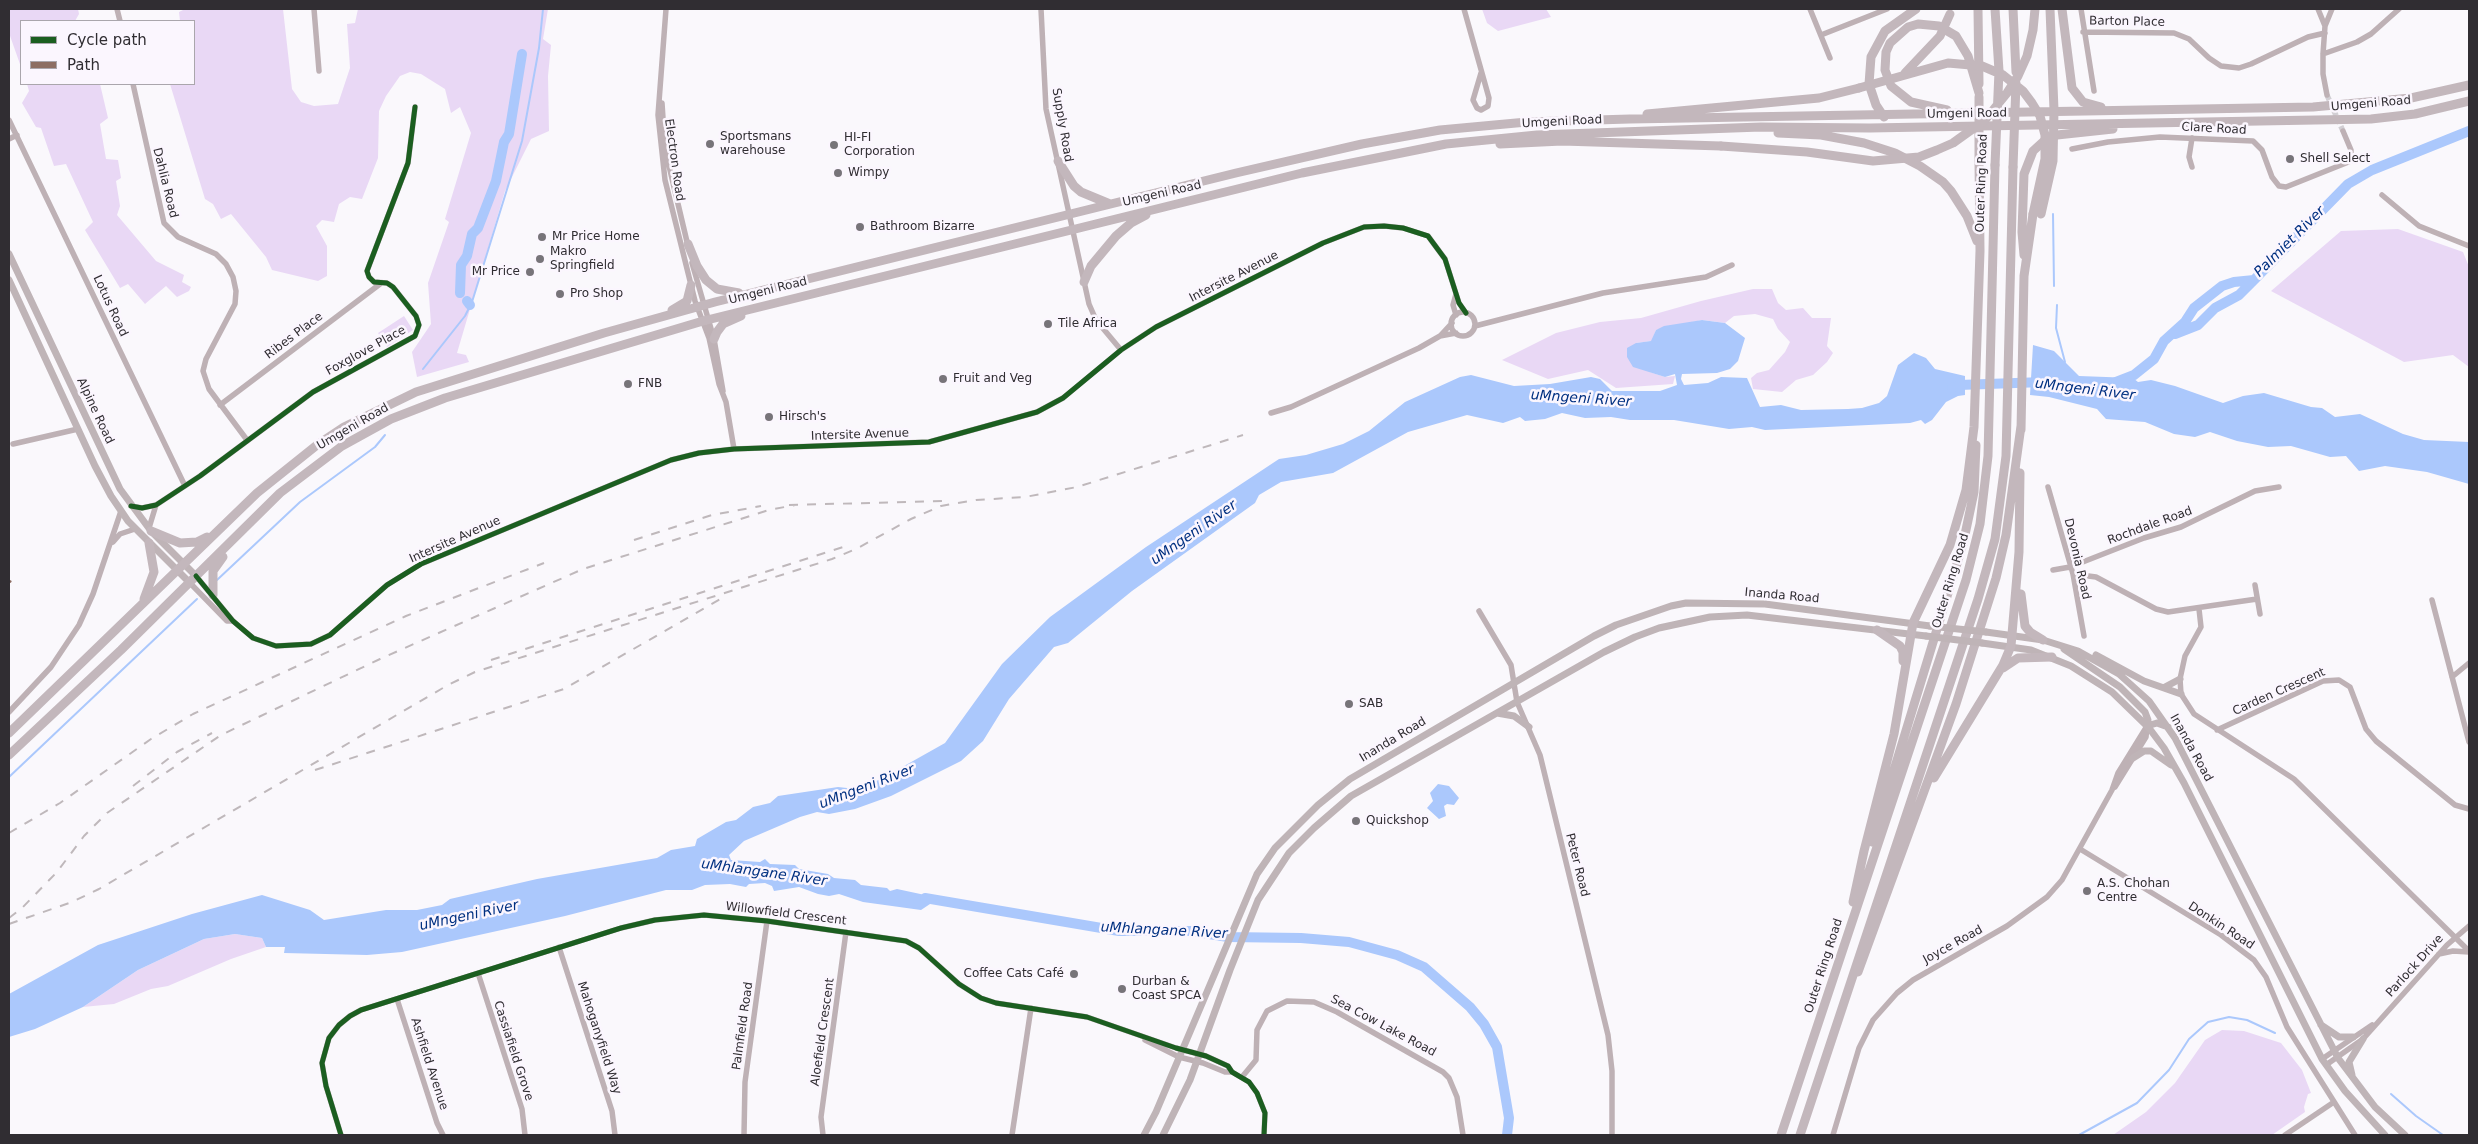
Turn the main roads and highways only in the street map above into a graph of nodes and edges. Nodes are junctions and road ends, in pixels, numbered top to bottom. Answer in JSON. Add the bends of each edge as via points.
{"nodes":[{"id":1,"x":1916,"y":9,"type":"edge"},
{"id":2,"x":1978,"y":9,"type":"edge"},
{"id":3,"x":1995,"y":9,"type":"edge"},
{"id":4,"x":2013,"y":9,"type":"edge"},
{"id":5,"x":2035,"y":9,"type":"edge"},
{"id":6,"x":2050,"y":9,"type":"edge"},
{"id":7,"x":2062,"y":9,"type":"edge"},
{"id":8,"x":1950,"y":12,"type":"edge"},
{"id":9,"x":1903,"y":74,"type":"junction"},
{"id":10,"x":2469,"y":85,"type":"edge"},
{"id":11,"x":1979,"y":95,"type":"junction"},
{"id":12,"x":2469,"y":101,"type":"edge"},
{"id":13,"x":2115,"y":110,"type":"junction"},
{"id":14,"x":1961,"y":113,"type":"junction"},
{"id":15,"x":1882,"y":116,"type":"junction"},
{"id":16,"x":1630,"y":119,"type":"junction"},
{"id":17,"x":2175,"y":123,"type":"junction"},
{"id":18,"x":1904,"y":128,"type":"junction"},
{"id":19,"x":1710,"y":129,"type":"junction"},
{"id":20,"x":1435,"y":146,"type":"junction"},
{"id":21,"x":1058,"y":161,"type":"road end"},
{"id":22,"x":1111,"y":204,"type":"junction"},
{"id":23,"x":1164,"y":206,"type":"junction"},
{"id":24,"x":2037,"y":214,"type":"junction"},
{"id":25,"x":688,"y":244,"type":"road end"},
{"id":26,"x":1980,"y":251,"type":"junction"},
{"id":27,"x":9,"y":254,"type":"edge"},
{"id":28,"x":2025,"y":271,"type":"junction"},
{"id":29,"x":19,"y":274,"type":"junction"},
{"id":30,"x":9,"y":280,"type":"edge"},
{"id":31,"x":1084,"y":282,"type":"road end"},
{"id":32,"x":691,"y":285,"type":"road end"},
{"id":33,"x":752,"y":293,"type":"junction"},
{"id":34,"x":16,"y":295,"type":"junction"},
{"id":35,"x":753,"y":307,"type":"junction"},
{"id":36,"x":661,"y":317,"type":"junction"},
{"id":37,"x":714,"y":339,"type":"road end"},
{"id":38,"x":1974,"y":455,"type":"junction"},
{"id":39,"x":2019,"y":457,"type":"junction"},
{"id":40,"x":280,"y":493,"type":"junction"},
{"id":41,"x":150,"y":529,"type":"junction"},
{"id":42,"x":214,"y":533,"type":"junction"},
{"id":43,"x":149,"y":543,"type":"junction"},
{"id":44,"x":2019,"y":552,"type":"junction"},
{"id":45,"x":184,"y":564,"type":"junction"},
{"id":46,"x":176,"y":571,"type":"junction"},
{"id":47,"x":193,"y":580,"type":"junction"},
{"id":48,"x":213,"y":595,"type":"road end"},
{"id":49,"x":141,"y":606,"type":"junction"},
{"id":50,"x":1913,"y":623,"type":"junction"},
{"id":51,"x":1877,"y":630,"type":"junction"},
{"id":52,"x":1910,"y":634,"type":"junction"},
{"id":53,"x":2014,"y":635,"type":"junction"},
{"id":54,"x":2043,"y":640,"type":"junction"},
{"id":55,"x":2060,"y":645,"type":"junction"},
{"id":56,"x":2011,"y":646,"type":"junction"},
{"id":57,"x":2052,"y":657,"type":"junction"},
{"id":58,"x":1998,"y":674,"type":"junction"},
{"id":59,"x":1904,"y":676,"type":"junction"},
{"id":60,"x":2180,"y":680,"type":"road end"},
{"id":61,"x":2165,"y":687,"type":"junction"},
{"id":62,"x":2181,"y":694,"type":"road end"},
{"id":63,"x":1497,"y":713,"type":"junction"},
{"id":64,"x":2147,"y":726,"type":"junction"},
{"id":65,"x":2168,"y":727,"type":"junction"},
{"id":66,"x":1529,"y":728,"type":"road end"},
{"id":67,"x":9,"y":733,"type":"edge"},
{"id":68,"x":9,"y":755,"type":"edge"},
{"id":69,"x":2134,"y":758,"type":"road end"},
{"id":70,"x":2175,"y":769,"type":"junction"},
{"id":71,"x":1922,"y":800,"type":"junction"},
{"id":72,"x":1856,"y":892,"type":"junction"},
{"id":73,"x":1841,"y":953,"type":"junction"},
{"id":74,"x":1840,"y":1016,"type":"junction"},
{"id":75,"x":2318,"y":1021,"type":"junction"},
{"id":76,"x":2353,"y":1037,"type":"road end"},
{"id":77,"x":2363,"y":1039,"type":"road end"},
{"id":78,"x":2354,"y":1081,"type":"junction"},
{"id":79,"x":1144,"y":1135,"type":"edge"},
{"id":80,"x":1163,"y":1135,"type":"edge"},
{"id":81,"x":1782,"y":1135,"type":"edge"},
{"id":82,"x":1800,"y":1135,"type":"edge"},
{"id":83,"x":2385,"y":1135,"type":"edge"},
{"id":84,"x":2405,"y":1135,"type":"edge"}],
"edges":[{"from":1,"to":15,"type":"highway","via":[[1886,31],[1872,56],[1869,84]]},
{"from":2,"to":11,"type":"highway"},
{"from":3,"to":73,"type":"highway","name":"Outer Ring Road","bridge":true,"via":[[1999,71],[1988,456],[1980,524],[1966,580]]},
{"from":4,"to":74,"type":"highway","bridge":true,"via":[[2016,72],[2006,456],[2000,513],[1978,599]]},
{"from":5,"to":20,"type":"highway","bridge":true,"via":[[2026,56],[2003,99],[1985,120],[1953,143],[1920,157],[1873,161],[1721,146],[1562,141]]},
{"from":6,"to":24,"type":"highway","bridge":true,"via":[[2054,144],[2050,181]]},
{"from":7,"to":13,"type":"highway","via":[[2072,88],[2083,102]]},
{"from":8,"to":9,"type":"highway","bridge":true,"via":[[1940,36]]},
{"from":9,"to":16,"type":"highway","bridge":true,"via":[[1819,98],[1659,112]]},
{"from":9,"to":24,"type":"highway","bridge":true,"via":[[1948,63],[1971,64],[2003,75],[2023,91],[2040,116],[2045,136]]},
{"from":10,"to":13,"type":"highway","name":"Umgeni Road","via":[[2411,98],[2313,107]]},
{"from":11,"to":14,"type":"highway","via":[[1968,56],[1949,30],[1918,24],[1899,33],[1886,52],[1885,70],[1891,86],[1911,102]]},
{"from":11,"to":26,"type":"highway","bridge":true},
{"from":12,"to":17,"type":"highway","name":"Umgeni Road","via":[[2415,114],[2371,119]]},
{"from":13,"to":14,"type":"highway","name":"Umgeni Road"},
{"from":14,"to":15,"type":"highway","name":"Umgeni Road"},
{"from":15,"to":16,"type":"highway","name":"Umgeni Road"},
{"from":15,"to":18,"type":"highway"},
{"from":16,"to":22,"type":"highway","name":"Umgeni Road","via":[[1527,122],[1431,132],[1362,144]]},
{"from":17,"to":18,"type":"highway","name":"Umgeni Road"},
{"from":17,"to":28,"type":"highway","via":[[2062,134],[2048,138],[2036,147],[2024,174],[2022,232]]},
{"from":18,"to":19,"type":"highway","name":"Umgeni Road"},
{"from":19,"to":20,"type":"highway","name":"Umgeni Road","via":[[1537,135]]},
{"from":19,"to":26,"type":"highway","via":[[1821,135],[1895,153],[1934,174],[1951,191],[1967,216]]},
{"from":20,"to":23,"type":"highway","name":"Umgeni Road","via":[[1373,157]]},
{"from":21,"to":22,"type":"highway","via":[[1081,192]]},
{"from":22,"to":33,"type":"highway","name":"Umgeni Road"},
{"from":23,"to":31,"type":"highway","via":[[1138,218],[1124,229],[1094,261]]},
{"from":23,"to":35,"type":"highway","name":"Umgeni Road"},
{"from":24,"to":28,"type":"highway"},
{"from":25,"to":33,"type":"highway","via":[[700,273],[710,284],[725,292]]},
{"from":26,"to":38,"type":"highway"},
{"from":27,"to":29,"type":"main road","name":"Alpine Road"},
{"from":28,"to":39,"type":"highway"},
{"from":29,"to":34,"type":"main road","via":[[22,291]]},
{"from":29,"to":41,"type":"main road","name":"Alpine Road","via":[[108,465],[130,506]]},
{"from":30,"to":34,"type":"main road","name":"Alpine Road"},
{"from":32,"to":36,"type":"highway","via":[[687,301]]},
{"from":33,"to":36,"type":"highway","name":"Umgeni Road"},
{"from":34,"to":43,"type":"main road","name":"Alpine Road","via":[[95,466],[121,511]]},
{"from":35,"to":37,"type":"highway","via":[[744,315],[723,324]]},
{"from":35,"to":40,"type":"highway","name":"Umgeni Road","via":[[411,411],[342,446]]},
{"from":36,"to":42,"type":"highway","name":"Umgeni Road","via":[[416,392],[368,414],[288,466]]},
{"from":38,"to":50,"type":"highway","via":[[1950,545]]},
{"from":38,"to":72,"type":"highway","via":[[1974,492],[1963,544]]},
{"from":39,"to":44,"type":"highway"},
{"from":39,"to":71,"type":"highway","via":[[1996,578]]},
{"from":40,"to":47,"type":"highway","name":"Umgeni Road"},
{"from":40,"to":48,"type":"highway","via":[[215,566],[211,576]]},
{"from":41,"to":42,"type":"highway","via":[[180,543],[197,542]]},
{"from":41,"to":45,"type":"main road","name":"Alpine Road"},
{"from":42,"to":45,"type":"highway","name":"Umgeni Road"},
{"from":43,"to":46,"type":"main road","name":"Alpine Road"},
{"from":43,"to":49,"type":"highway","via":[[154,572]]},
{"from":44,"to":53,"type":"highway"},
{"from":44,"to":54,"type":"highway","via":[[2023,620],[2030,632]]},
{"from":45,"to":46,"type":"highway","name":"Umgeni Road"},
{"from":45,"to":47,"type":"main road","name":"Alpine Road"},
{"from":46,"to":47,"type":"main road","name":"Alpine Road"},
{"from":46,"to":49,"type":"highway","name":"Umgeni Road"},
{"from":47,"to":68,"type":"highway","name":"Umgeni Road"},
{"from":49,"to":67,"type":"highway","name":"Umgeni Road"},
{"from":50,"to":52,"type":"highway"},
{"from":50,"to":53,"type":"main road","name":"Inanda Road","bridge":true},
{"from":50,"to":79,"type":"main road","name":"Inanda Road","via":[[1765,604],[1686,603],[1671,606],[1616,625],[1514,681],[1338,788],[1275,848],[1257,874]]},
{"from":51,"to":52,"type":"main road","name":"Inanda Road"},
{"from":51,"to":59,"type":"highway","via":[[1896,641],[1903,652]]},
{"from":51,"to":63,"type":"main road","name":"Inanda Road","via":[[1747,614],[1710,616],[1635,636]]},
{"from":52,"to":56,"type":"main road","name":"Inanda Road","bridge":true},
{"from":52,"to":59,"type":"highway"},
{"from":53,"to":54,"type":"main road","name":"Inanda Road"},
{"from":53,"to":56,"type":"highway"},
{"from":54,"to":55,"type":"main road","name":"Inanda Road"},
{"from":55,"to":61,"type":"main road","via":[[2092,653],[2144,680]]},
{"from":55,"to":64,"type":"main road","via":[[2120,686],[2146,712]]},
{"from":55,"to":65,"type":"main road","name":"Inanda Road","via":[[2119,674],[2149,701]]},
{"from":56,"to":57,"type":"main road","name":"Inanda Road"},
{"from":56,"to":58,"type":"highway"},
{"from":57,"to":58,"type":"highway","via":[[2018,658]]},
{"from":57,"to":64,"type":"main road","name":"Inanda Road","via":[[2104,686]]},
{"from":58,"to":71,"type":"highway"},
{"from":59,"to":72,"type":"highway","via":[[1894,734]]},
{"from":60,"to":61,"type":"main road"},
{"from":61,"to":62,"type":"main road"},
{"from":63,"to":66,"type":"main road","via":[[1514,716]]},
{"from":63,"to":80,"type":"main road","name":"Inanda Road","via":[[1374,782],[1337,807],[1284,859],[1252,914],[1177,1111]]},
{"from":64,"to":65,"type":"main road","via":[[2157,723]]},
{"from":64,"to":70,"type":"main road","name":"Inanda Road"},
{"from":65,"to":75,"type":"main road","name":"Inanda Road"},
{"from":69,"to":70,"type":"main road","via":[[2144,751],[2151,751]]},
{"from":70,"to":83,"type":"main road","name":"Inanda Road","via":[[2324,1062]]},
{"from":71,"to":74,"type":"highway","via":[[1872,940]]},
{"from":72,"to":73,"type":"highway"},
{"from":73,"to":81,"type":"highway","name":"Outer Ring Road"},
{"from":74,"to":82,"type":"highway"},
{"from":75,"to":76,"type":"main road","via":[[2333,1035]]},
{"from":75,"to":78,"type":"main road","name":"Inanda Road"},
{"from":77,"to":78,"type":"main road","via":[[2349,1062]]},
{"from":78,"to":84,"type":"main road","name":"Inanda Road","via":[[2380,1113]]}]}
